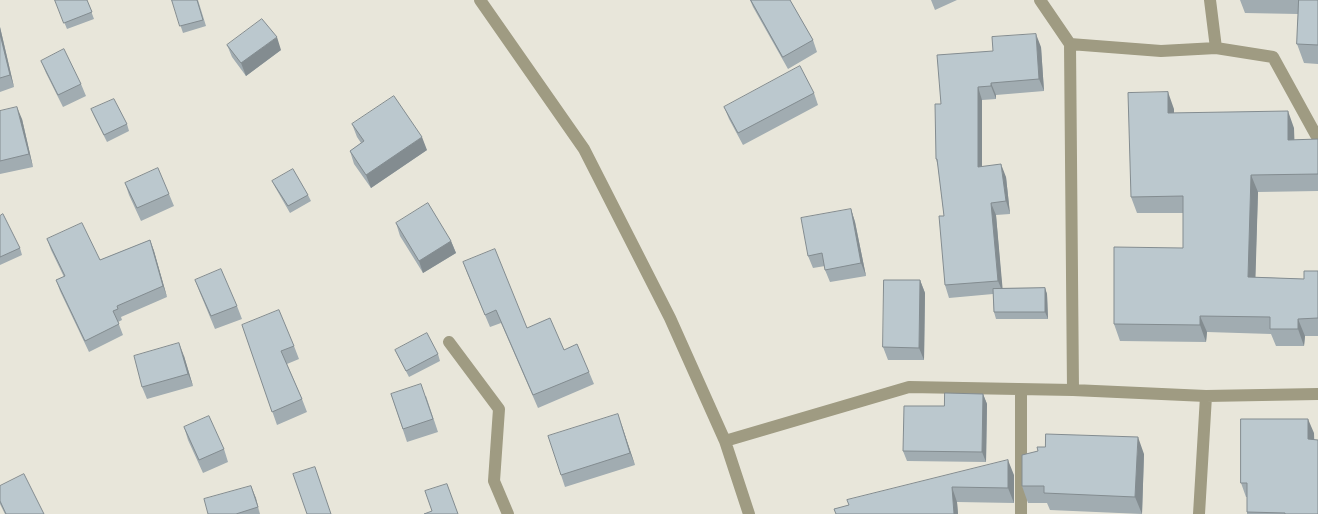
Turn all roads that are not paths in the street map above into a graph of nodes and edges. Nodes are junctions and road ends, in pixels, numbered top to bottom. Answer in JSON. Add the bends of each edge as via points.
{"nodes":[{"id":1,"x":480,"y":0,"type":"edge"},
{"id":2,"x":1040,"y":0,"type":"edge"},
{"id":3,"x":1210,"y":0,"type":"edge"},
{"id":4,"x":1070,"y":44,"type":"junction"},
{"id":5,"x":1216,"y":48,"type":"junction"},
{"id":6,"x":1318,"y":135,"type":"edge"},
{"id":7,"x":448,"y":342,"type":"dead end"},
{"id":8,"x":1021,"y":390,"type":"junction"},
{"id":9,"x":1073,"y":390,"type":"junction"},
{"id":10,"x":1318,"y":394,"type":"edge"},
{"id":11,"x":1206,"y":396,"type":"junction"},
{"id":12,"x":725,"y":441,"type":"junction"},
{"id":13,"x":749,"y":510,"type":"edge"},
{"id":14,"x":508,"y":514,"type":"edge"},
{"id":15,"x":738,"y":514,"type":"edge"},
{"id":16,"x":1021,"y":514,"type":"edge"},
{"id":17,"x":1199,"y":514,"type":"edge"}],
"edges":[{"from":1,"to":12,"type":"street","via":[[584,149],[670,318]]},
{"from":2,"to":4,"type":"street"},
{"from":3,"to":5,"type":"street"},
{"from":4,"to":5,"type":"street","via":[[1161,51]]},
{"from":4,"to":9,"type":"street"},
{"from":5,"to":6,"type":"street","via":[[1273,57]]},
{"from":7,"to":14,"type":"street","via":[[499,409],[494,481]]},
{"from":8,"to":9,"type":"street"},
{"from":8,"to":12,"type":"street","via":[[909,387]]},
{"from":8,"to":16,"type":"street"},
{"from":9,"to":11,"type":"street"},
{"from":10,"to":11,"type":"street"},
{"from":11,"to":17,"type":"street"},
{"from":12,"to":13,"type":"street"},
{"from":13,"to":15,"type":"street"}]}
